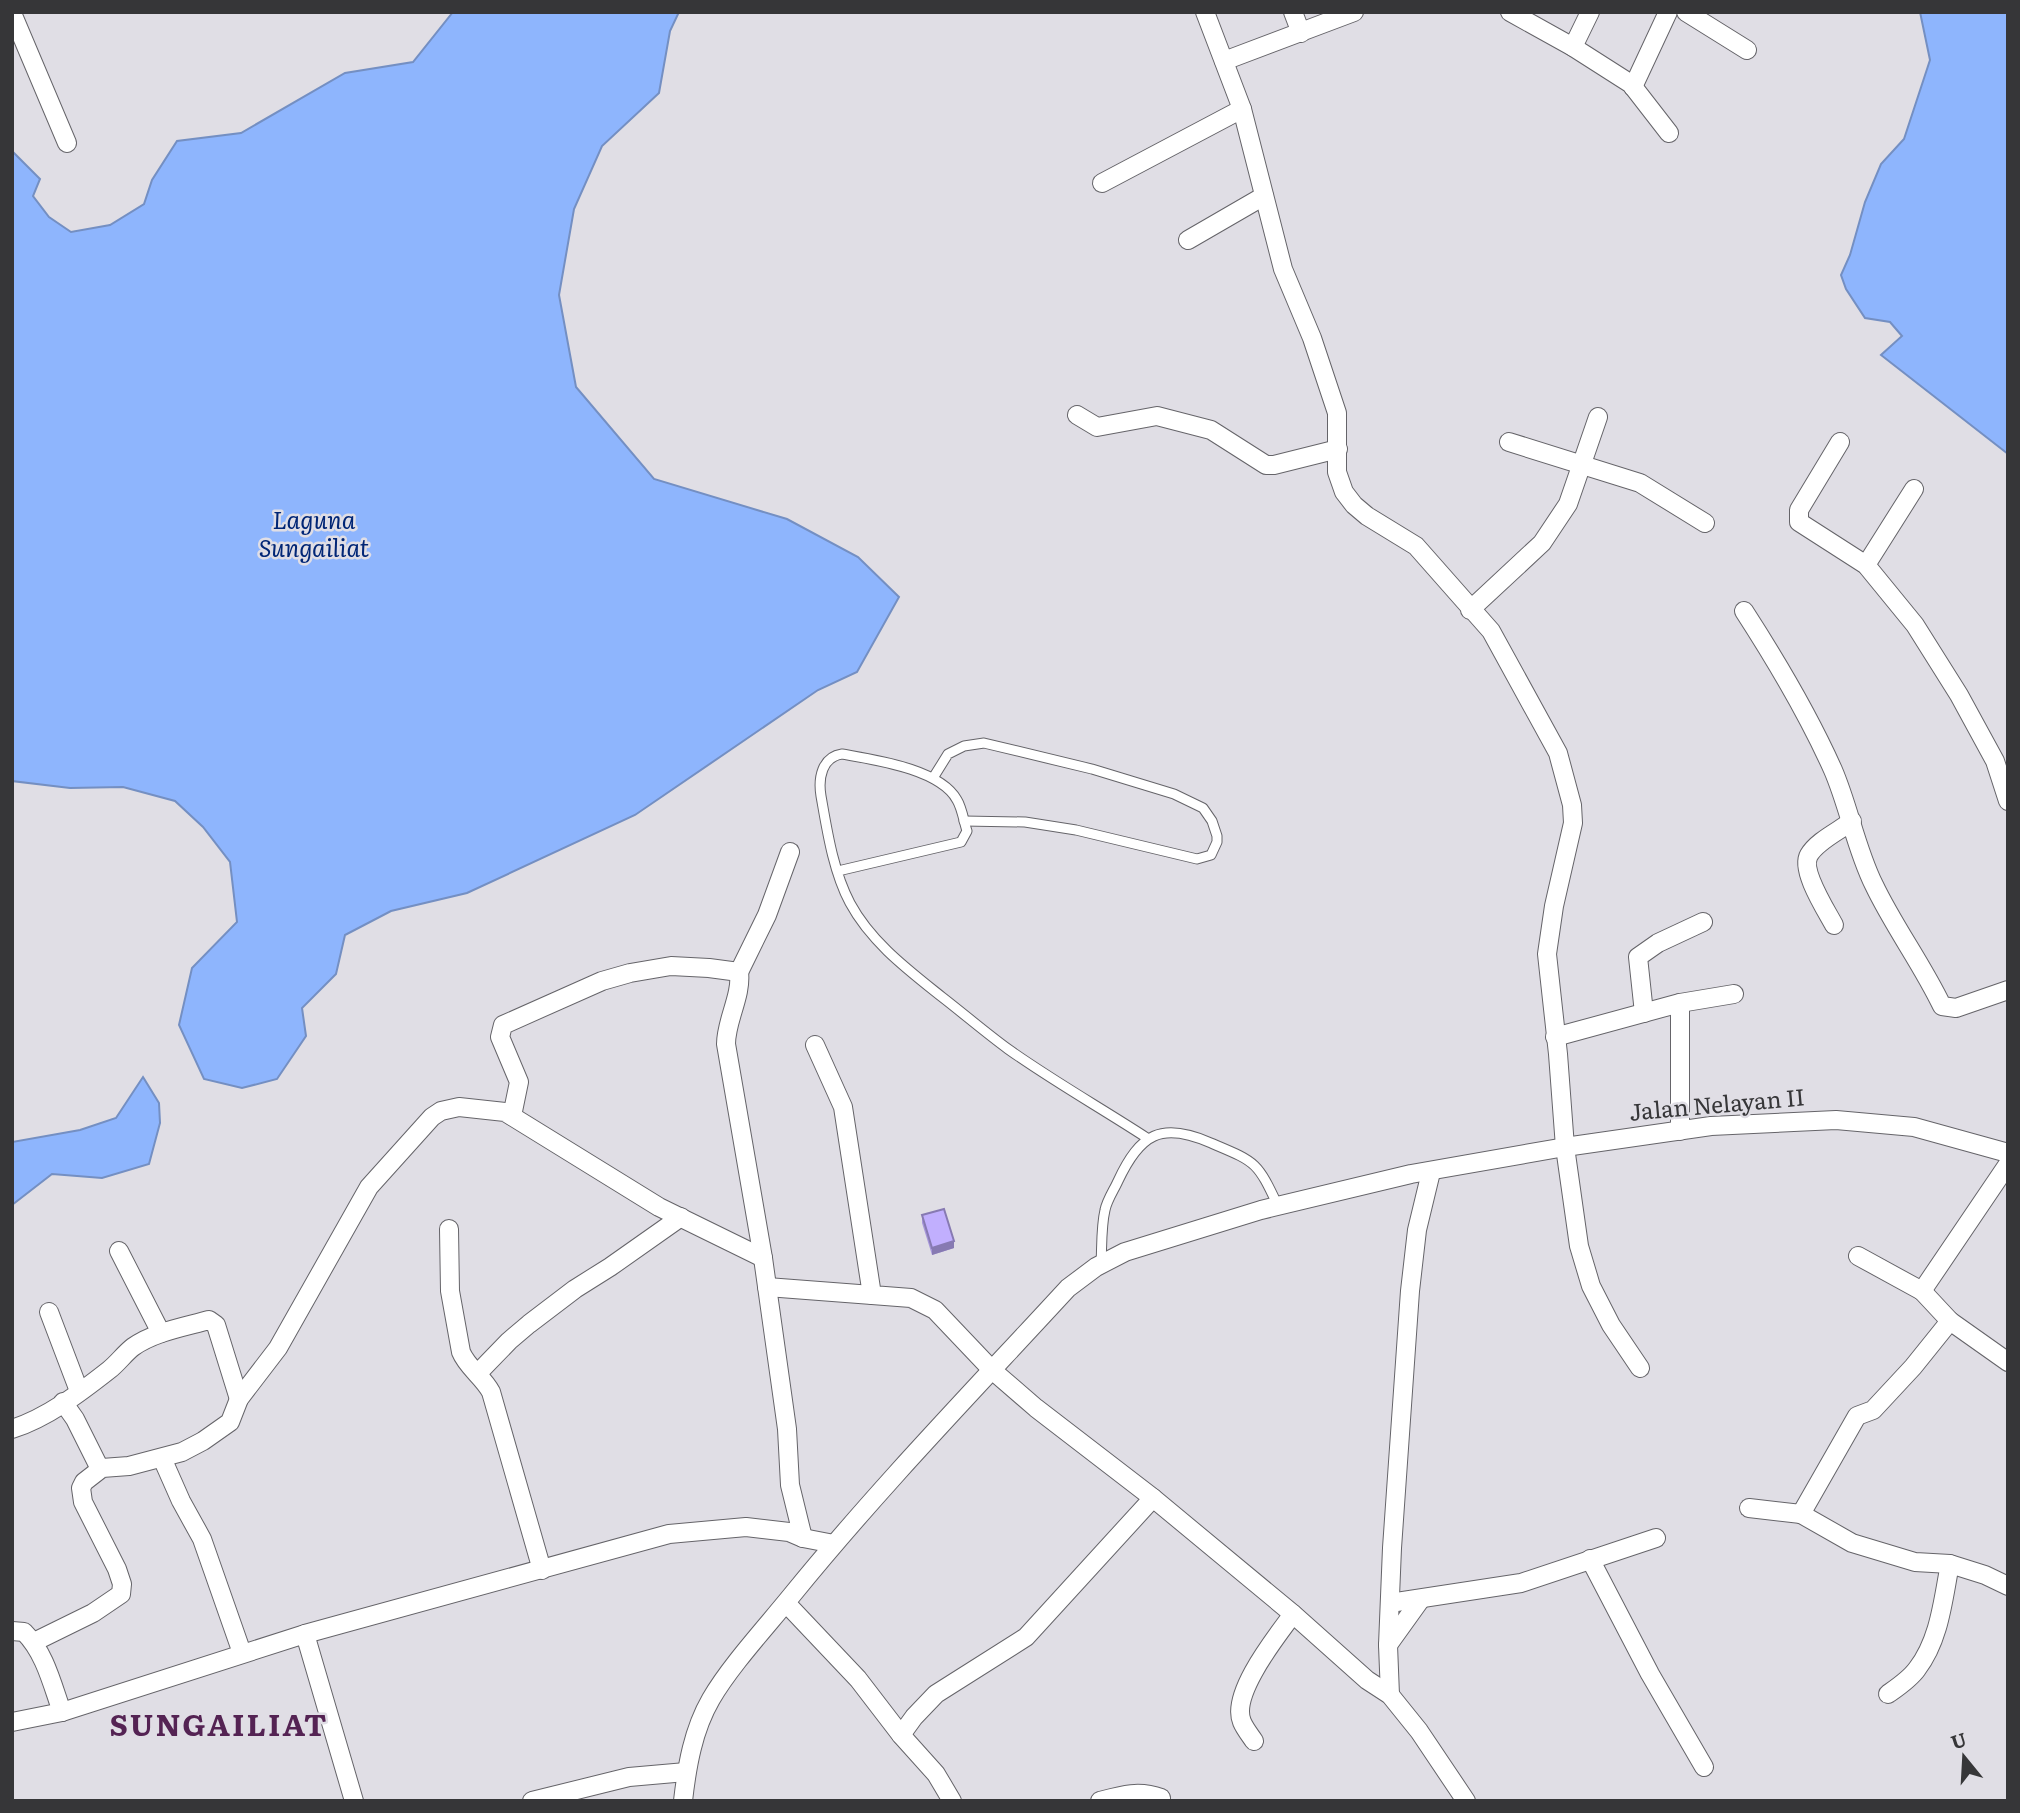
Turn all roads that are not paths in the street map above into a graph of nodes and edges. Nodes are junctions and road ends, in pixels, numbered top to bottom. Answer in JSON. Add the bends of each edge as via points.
{"nodes":[{"id":1,"x":1205,"y":12,"type":"edge"},
{"id":2,"x":1293,"y":12,"type":"edge"},
{"id":3,"x":1353,"y":12,"type":"edge"},
{"id":4,"x":1590,"y":12,"type":"edge"},
{"id":5,"x":1668,"y":12,"type":"edge"},
{"id":6,"x":1686,"y":12,"type":"edge"},
{"id":7,"x":12,"y":13,"type":"edge"},
{"id":8,"x":1512,"y":13,"type":"edge"},
{"id":9,"x":1301,"y":33,"type":"junction"},
{"id":10,"x":1573,"y":47,"type":"junction"},
{"id":11,"x":1747,"y":50,"type":"dead end"},
{"id":12,"x":1224,"y":61,"type":"junction"},
{"id":13,"x":1633,"y":87,"type":"junction"},
{"id":14,"x":1242,"y":109,"type":"junction"},
{"id":15,"x":1669,"y":133,"type":"dead end"},
{"id":16,"x":67,"y":143,"type":"dead end"},
{"id":17,"x":1102,"y":183,"type":"dead end"},
{"id":18,"x":1264,"y":196,"type":"junction"},
{"id":19,"x":1188,"y":240,"type":"dead end"},
{"id":20,"x":1077,"y":415,"type":"dead end"},
{"id":21,"x":1598,"y":417,"type":"dead end"},
{"id":22,"x":1509,"y":442,"type":"dead end"},
{"id":23,"x":1840,"y":442,"type":"dead end"},
{"id":24,"x":1338,"y":449,"type":"junction"},
{"id":25,"x":1582,"y":465,"type":"junction"},
{"id":26,"x":1914,"y":489,"type":"dead end"},
{"id":27,"x":1705,"y":523,"type":"dead end"},
{"id":28,"x":1866,"y":565,"type":"junction"},
{"id":29,"x":1470,"y":610,"type":"junction"},
{"id":30,"x":1744,"y":611,"type":"dead end"},
{"id":31,"x":933,"y":778,"type":"junction"},
{"id":32,"x":2008,"y":801,"type":"edge"},
{"id":33,"x":964,"y":821,"type":"junction"},
{"id":34,"x":1852,"y":821,"type":"junction"},
{"id":35,"x":790,"y":852,"type":"dead end"},
{"id":36,"x":838,"y":871,"type":"junction"},
{"id":37,"x":1703,"y":922,"type":"dead end"},
{"id":38,"x":1834,"y":925,"type":"dead end"},
{"id":39,"x":739,"y":972,"type":"junction"},
{"id":40,"x":2008,"y":990,"type":"edge"},
{"id":41,"x":1734,"y":994,"type":"dead end"},
{"id":42,"x":1680,"y":1003,"type":"junction"},
{"id":43,"x":1644,"y":1013,"type":"junction"},
{"id":44,"x":1555,"y":1037,"type":"junction"},
{"id":45,"x":815,"y":1045,"type":"dead end"},
{"id":46,"x":509,"y":1114,"type":"junction"},
{"id":47,"x":1680,"y":1131,"type":"junction"},
{"id":48,"x":1147,"y":1138,"type":"junction"},
{"id":49,"x":1565,"y":1147,"type":"junction"},
{"id":50,"x":2008,"y":1153,"type":"edge"},
{"id":51,"x":2008,"y":1164,"type":"edge"},
{"id":52,"x":1422,"y":1173,"type":"junction"},
{"id":53,"x":1278,"y":1206,"type":"junction"},
{"id":54,"x":681,"y":1217,"type":"junction"},
{"id":55,"x":449,"y":1229,"type":"dead end"},
{"id":56,"x":119,"y":1251,"type":"dead end"},
{"id":57,"x":1858,"y":1256,"type":"dead end"},
{"id":58,"x":763,"y":1258,"type":"junction"},
{"id":59,"x":1101,"y":1264,"type":"junction"},
{"id":60,"x":767,"y":1287,"type":"junction"},
{"id":61,"x":1922,"y":1291,"type":"junction"},
{"id":62,"x":872,"y":1296,"type":"junction"},
{"id":63,"x":49,"y":1312,"type":"dead end"},
{"id":64,"x":1950,"y":1321,"type":"junction"},
{"id":65,"x":161,"y":1334,"type":"junction"},
{"id":66,"x":2008,"y":1362,"type":"edge"},
{"id":67,"x":1640,"y":1368,"type":"dead end"},
{"id":68,"x":992,"y":1370,"type":"junction"},
{"id":69,"x":478,"y":1373,"type":"junction"},
{"id":70,"x":79,"y":1391,"type":"junction"},
{"id":71,"x":239,"y":1399,"type":"junction"},
{"id":72,"x":63,"y":1402,"type":"junction"},
{"id":73,"x":12,"y":1429,"type":"edge"},
{"id":74,"x":162,"y":1458,"type":"junction"},
{"id":75,"x":102,"y":1468,"type":"junction"},
{"id":76,"x":1153,"y":1498,"type":"junction"},
{"id":77,"x":1749,"y":1508,"type":"dead end"},
{"id":78,"x":1801,"y":1514,"type":"junction"},
{"id":79,"x":803,"y":1538,"type":"junction"},
{"id":80,"x":1656,"y":1538,"type":"dead end"},
{"id":81,"x":834,"y":1544,"type":"junction"},
{"id":82,"x":1590,"y":1559,"type":"junction"},
{"id":83,"x":1950,"y":1564,"type":"junction"},
{"id":84,"x":542,"y":1570,"type":"junction"},
{"id":85,"x":2008,"y":1586,"type":"edge"},
{"id":86,"x":1421,"y":1600,"type":"junction"},
{"id":87,"x":786,"y":1603,"type":"junction"},
{"id":88,"x":1390,"y":1603,"type":"junction"},
{"id":89,"x":1293,"y":1614,"type":"junction"},
{"id":90,"x":12,"y":1631,"type":"edge"},
{"id":91,"x":305,"y":1634,"type":"junction"},
{"id":92,"x":34,"y":1642,"type":"junction"},
{"id":93,"x":1388,"y":1645,"type":"junction"},
{"id":94,"x":242,"y":1653,"type":"junction"},
{"id":95,"x":1379,"y":1688,"type":"junction"},
{"id":96,"x":1888,"y":1695,"type":"dead end"},
{"id":97,"x":62,"y":1712,"type":"junction"},
{"id":98,"x":12,"y":1722,"type":"edge"},
{"id":99,"x":901,"y":1735,"type":"junction"},
{"id":100,"x":1254,"y":1741,"type":"dead end"},
{"id":101,"x":1704,"y":1767,"type":"dead end"},
{"id":102,"x":686,"y":1772,"type":"junction"},
{"id":103,"x":1161,"y":1798,"type":"dead end"},
{"id":104,"x":355,"y":1801,"type":"edge"},
{"id":105,"x":532,"y":1801,"type":"edge"},
{"id":106,"x":683,"y":1801,"type":"edge"},
{"id":107,"x":952,"y":1801,"type":"edge"},
{"id":108,"x":1100,"y":1801,"type":"edge"},
{"id":109,"x":1466,"y":1801,"type":"edge"}],
"edges":[{"from":1,"to":12,"type":"street"},
{"from":2,"to":9,"type":"street"},
{"from":3,"to":9,"type":"street"},
{"from":4,"to":10,"type":"street"},
{"from":5,"to":13,"type":"street"},
{"from":6,"to":11,"type":"street"},
{"from":7,"to":16,"type":"street"},
{"from":8,"to":10,"type":"street"},
{"from":9,"to":12,"type":"street"},
{"from":10,"to":13,"type":"street"},
{"from":12,"to":14,"type":"street"},
{"from":13,"to":15,"type":"street"},
{"from":14,"to":17,"type":"street"},
{"from":14,"to":18,"type":"street"},
{"from":18,"to":19,"type":"street"},
{"from":18,"to":24,"type":"street","via":[[1283,269],[1337,414]]},
{"from":20,"to":24,"type":"street","via":[[1097,427],[1166,417],[1211,430],[1266,465]]},
{"from":21,"to":25,"type":"street"},
{"from":22,"to":25,"type":"street"},
{"from":23,"to":28,"type":"street","via":[[1797,518]]},
{"from":24,"to":29,"type":"street","via":[[1337,472],[1354,505],[1416,546]]},
{"from":25,"to":27,"type":"street","via":[[1640,483]]},
{"from":25,"to":29,"type":"street","via":[[1569,504],[1542,543]]},
{"from":26,"to":28,"type":"street"},
{"from":28,"to":32,"type":"street","via":[[1915,625],[1959,695],[1995,761]]},
{"from":29,"to":44,"type":"street","via":[[1491,631],[1558,753],[1572,805],[1573,823],[1547,943]]},
{"from":30,"to":34,"type":"street","via":[[1780,667],[1833,770]]},
{"from":31,"to":33,"type":"lane","via":[[957,800]]},
{"from":31,"to":33,"type":"lane","via":[[948,754],[984,743],[1174,793],[1203,808],[1217,842],[1211,855],[1197,859],[1050,826]]},
{"from":31,"to":36,"type":"lane","via":[[842,754],[831,758],[822,768],[820,791]]},
{"from":33,"to":36,"type":"lane","via":[[965,838],[956,845]]},
{"from":34,"to":38,"type":"street","via":[[1814,848],[1805,864]]},
{"from":34,"to":40,"type":"street","via":[[1873,883],[1942,1006],[1956,1008]]},
{"from":35,"to":39,"type":"street"},
{"from":36,"to":48,"type":"lane","via":[[849,902],[893,958],[1009,1050]]},
{"from":37,"to":43,"type":"street","via":[[1638,957]]},
{"from":39,"to":46,"type":"street","via":[[671,966],[630,973],[503,1025],[500,1037],[519,1082]]},
{"from":39,"to":58,"type":"street","via":[[726,1044]]},
{"from":41,"to":42,"type":"street"},
{"from":42,"to":43,"type":"street"},
{"from":42,"to":47,"type":"street"},
{"from":43,"to":44,"type":"street"},
{"from":44,"to":49,"type":"street"},
{"from":45,"to":62,"type":"street","via":[[843,1107]]},
{"from":46,"to":54,"type":"street"},
{"from":46,"to":71,"type":"street","via":[[459,1107],[432,1117],[369,1186],[278,1348]]},
{"from":47,"to":49,"type":"street","name":"Jalan Nelayan II"},
{"from":47,"to":50,"type":"street","name":"Jalan Nelayan II","via":[[1836,1120],[1914,1127]]},
{"from":48,"to":53,"type":"lane","via":[[1174,1132],[1249,1159],[1262,1172]]},
{"from":48,"to":59,"type":"lane","via":[[1129,1158],[1105,1209]]},
{"from":49,"to":52,"type":"street","name":"Jalan Nelayan II"},
{"from":49,"to":67,"type":"street","via":[[1579,1245],[1591,1286]]},
{"from":51,"to":61,"type":"street"},
{"from":52,"to":53,"type":"street","name":"Jalan Nelayan II"},
{"from":52,"to":88,"type":"street"},
{"from":53,"to":59,"type":"street","name":"Jalan Nelayan II","via":[[1188,1231]]},
{"from":54,"to":58,"type":"street"},
{"from":54,"to":69,"type":"street","via":[[575,1289],[509,1341]]},
{"from":55,"to":69,"type":"street","via":[[452,1304],[463,1357]]},
{"from":56,"to":65,"type":"street"},
{"from":57,"to":61,"type":"street"},
{"from":58,"to":60,"type":"street"},
{"from":59,"to":68,"type":"street","name":"Jalan Nelayan II","via":[[1068,1288]]},
{"from":60,"to":62,"type":"street"},
{"from":60,"to":79,"type":"street","via":[[790,1485]]},
{"from":61,"to":64,"type":"street"},
{"from":62,"to":68,"type":"street","via":[[911,1298],[935,1310]]},
{"from":63,"to":70,"type":"street"},
{"from":64,"to":66,"type":"street"},
{"from":64,"to":78,"type":"street","via":[[1873,1410],[1857,1416]]},
{"from":65,"to":70,"type":"street","via":[[133,1348]]},
{"from":65,"to":71,"type":"street","via":[[214,1322]]},
{"from":68,"to":76,"type":"street"},
{"from":68,"to":81,"type":"street","name":"Jalan Nelayan II"},
{"from":69,"to":84,"type":"street","via":[[491,1392]]},
{"from":70,"to":72,"type":"street"},
{"from":71,"to":74,"type":"street","via":[[230,1422],[203,1441]]},
{"from":72,"to":73,"type":"street"},
{"from":72,"to":75,"type":"street"},
{"from":74,"to":75,"type":"street"},
{"from":74,"to":94,"type":"street","via":[[202,1539]]},
{"from":75,"to":92,"type":"street","via":[[81,1488],[83,1502],[117,1569],[121,1594]]},
{"from":76,"to":89,"type":"street"},
{"from":76,"to":99,"type":"street","via":[[1026,1637],[936,1694]]},
{"from":77,"to":78,"type":"street"},
{"from":78,"to":83,"type":"street","via":[[1852,1543],[1915,1562]]},
{"from":79,"to":81,"type":"street"},
{"from":79,"to":84,"type":"street","via":[[746,1527],[691,1531]]},
{"from":80,"to":82,"type":"street"},
{"from":81,"to":87,"type":"street","name":"Jalan Nelayan II"},
{"from":82,"to":86,"type":"street","via":[[1521,1583]]},
{"from":82,"to":101,"type":"street"},
{"from":83,"to":85,"type":"street"},
{"from":83,"to":96,"type":"street","via":[[1932,1642],[1918,1668]]},
{"from":84,"to":91,"type":"street"},
{"from":86,"to":88,"type":"street"},
{"from":86,"to":93,"type":"street"},
{"from":87,"to":99,"type":"street","via":[[858,1679]]},
{"from":87,"to":102,"type":"street","name":"Jalan Nelayan II","via":[[711,1699],[698,1726]]},
{"from":88,"to":93,"type":"street"},
{"from":89,"to":95,"type":"street"},
{"from":89,"to":100,"type":"street","via":[[1261,1658],[1244,1696],[1242,1722]]},
{"from":90,"to":92,"type":"street","via":[[24,1632]]},
{"from":91,"to":94,"type":"street"},
{"from":91,"to":104,"type":"street"},
{"from":92,"to":97,"type":"street"},
{"from":93,"to":95,"type":"street"},
{"from":94,"to":97,"type":"street"},
{"from":95,"to":109,"type":"street","via":[[1419,1731]]},
{"from":97,"to":98,"type":"street"},
{"from":99,"to":107,"type":"street","via":[[936,1774]]},
{"from":102,"to":105,"type":"street","via":[[653,1774]]},
{"from":102,"to":106,"type":"street","name":"Jalan Nelayan II"},
{"from":103,"to":108,"type":"street","via":[[1129,1793]]}]}
